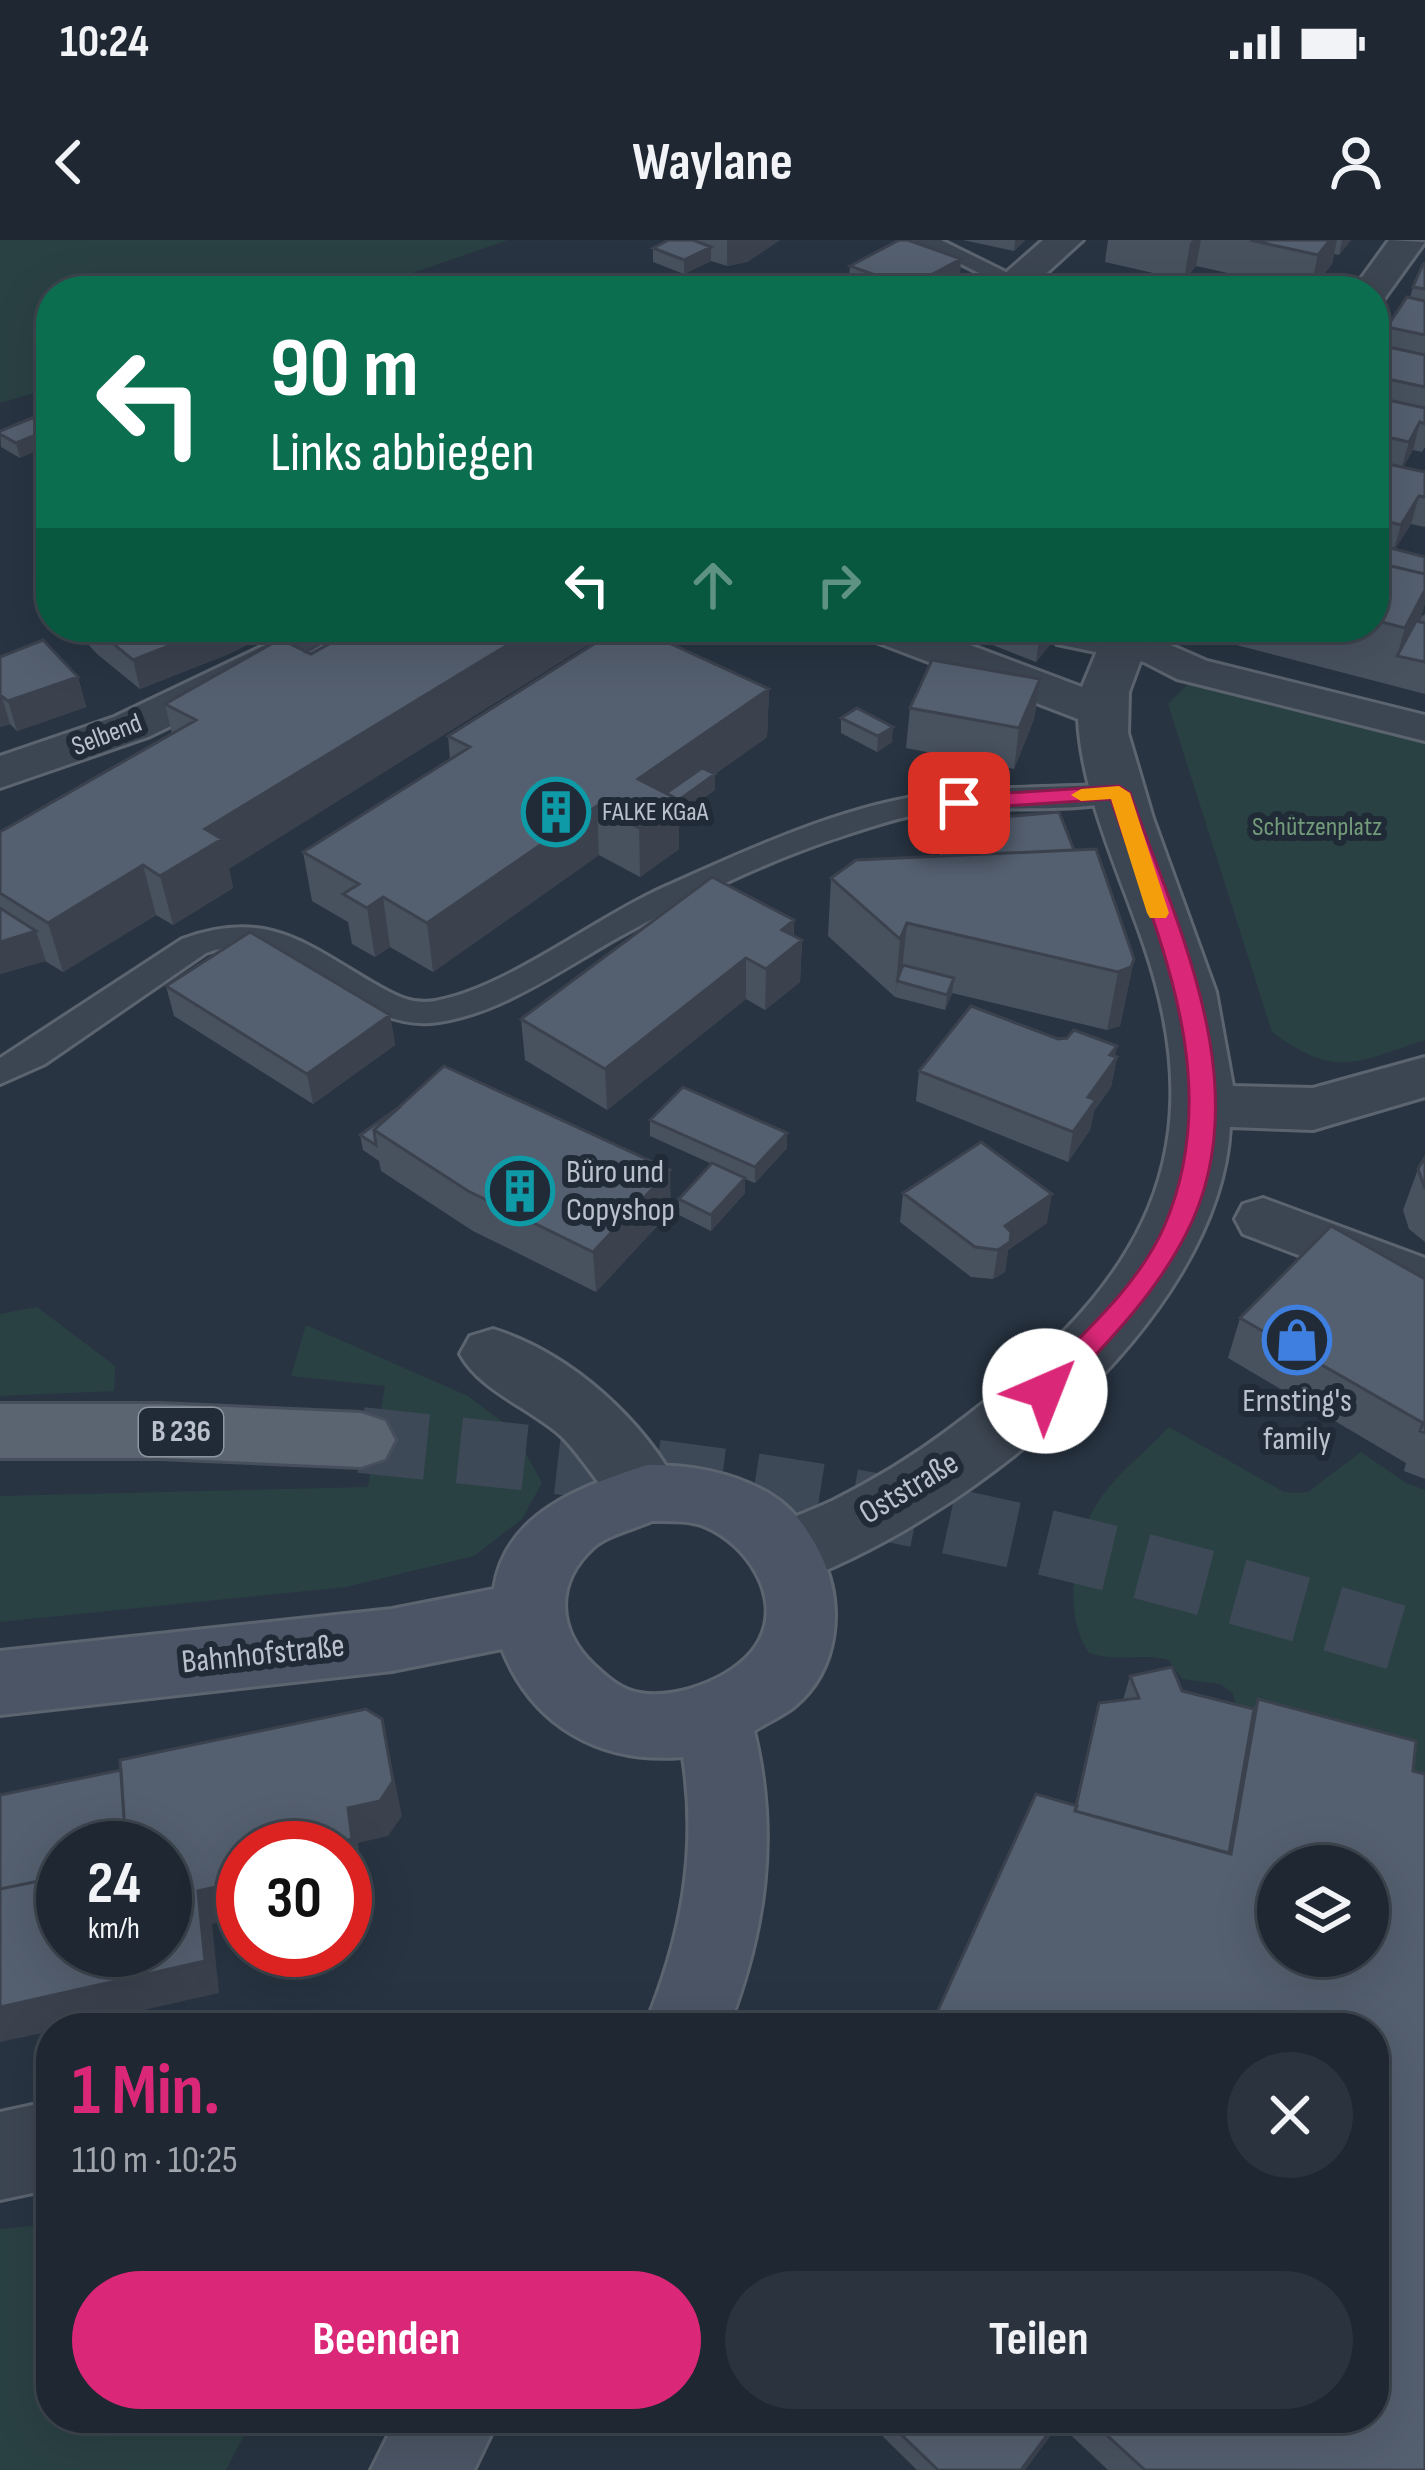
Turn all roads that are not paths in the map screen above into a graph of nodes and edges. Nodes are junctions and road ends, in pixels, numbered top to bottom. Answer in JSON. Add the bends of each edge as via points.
{"nodes":[{"id":1,"x":924,"y":240,"type":"edge"},
{"id":2,"x":1065,"y":240,"type":"edge"},
{"id":3,"x":1408,"y":240,"type":"edge"},
{"id":4,"x":990,"y":276,"type":"edge"},
{"id":5,"x":1023,"y":276,"type":"edge"},
{"id":6,"x":1382,"y":276,"type":"edge"},
{"id":7,"x":309,"y":642,"type":"edge"},
{"id":8,"x":918,"y":642,"type":"edge"},
{"id":9,"x":1125,"y":642,"type":"edge"},
{"id":10,"x":1138,"y":642,"type":"edge"},
{"id":11,"x":1101,"y":711,"type":"junction"},
{"id":12,"x":1425,"y":728,"type":"edge"},
{"id":13,"x":0,"y":773,"type":"edge"},
{"id":14,"x":1119,"y":793,"type":"junction"},
{"id":15,"x":0,"y":1072,"type":"edge"},
{"id":16,"x":1425,"y":1077,"type":"edge"},
{"id":17,"x":1205,"y":1106,"type":"junction"},
{"id":18,"x":1263,"y":1219,"type":"dead end"},
{"id":19,"x":1425,"y":1281,"type":"edge"},
{"id":20,"x":493,"y":1354,"type":"dead end"},
{"id":21,"x":0,"y":1431,"type":"edge"},
{"id":22,"x":361,"y":1440,"type":"tunnel mouth"},
{"id":23,"x":647,"y":1493,"type":"junction"},
{"id":24,"x":788,"y":1555,"type":"junction"},
{"id":25,"x":525,"y":1614,"type":"junction"},
{"id":26,"x":0,"y":1684,"type":"edge"},
{"id":27,"x":713,"y":1720,"type":"junction"},
{"id":28,"x":693,"y":2013,"type":"edge"},
{"id":29,"x":36,"y":2148,"type":"edge"},
{"id":30,"x":0,"y":2156,"type":"edge"},
{"id":31,"x":442,"y":2433,"type":"edge"},
{"id":32,"x":419,"y":2470,"type":"edge"}],
"edges":[{"from":1,"to":4,"type":"lane"},
{"from":2,"to":5,"type":"street"},
{"from":3,"to":6,"type":"street"},
{"from":7,"to":13,"type":"street","name":"Selbend","via":[[131,727]]},
{"from":8,"to":11,"type":"street"},
{"from":9,"to":11,"type":"street"},
{"from":10,"to":12,"type":"street","via":[[1192,670]]},
{"from":11,"to":14,"type":"street","name":"Oststraße"},
{"from":14,"to":15,"type":"lane","via":[[919,805],[813,836],[670,896],[500,989],[442,1011],[392,1008],[272,938],[219,936]]},
{"from":14,"to":17,"type":"street","name":"Oststraße","via":[[1190,996]]},
{"from":16,"to":17,"type":"street","via":[[1312,1109]]},
{"from":17,"to":24,"type":"street","name":"Oststraße","via":[[1176,1230],[1104,1330],[984,1442],[901,1497]]},
{"from":18,"to":19,"type":"street"},
{"from":20,"to":23,"type":"street","via":[[577,1406]]},
{"from":21,"to":22,"type":"main road","number":"B 236"},
{"from":23,"to":24,"type":"main road","via":[[729,1505],[764,1526]]},
{"from":23,"to":25,"type":"main road","via":[[608,1502],[546,1547],[529,1580]]},
{"from":24,"to":27,"type":"main road","via":[[803,1593],[800,1634],[781,1672]]},
{"from":25,"to":26,"type":"main road","name":"Bahnhofstraße","via":[[392,1640]]},
{"from":25,"to":27,"type":"main road","via":[[531,1649],[580,1705],[618,1721],[666,1727]]},
{"from":27,"to":28,"type":"main road","via":[[728,1771],[733,1844]]},
{"from":29,"to":30,"type":"street"},
{"from":31,"to":32,"type":"main road"}]}
